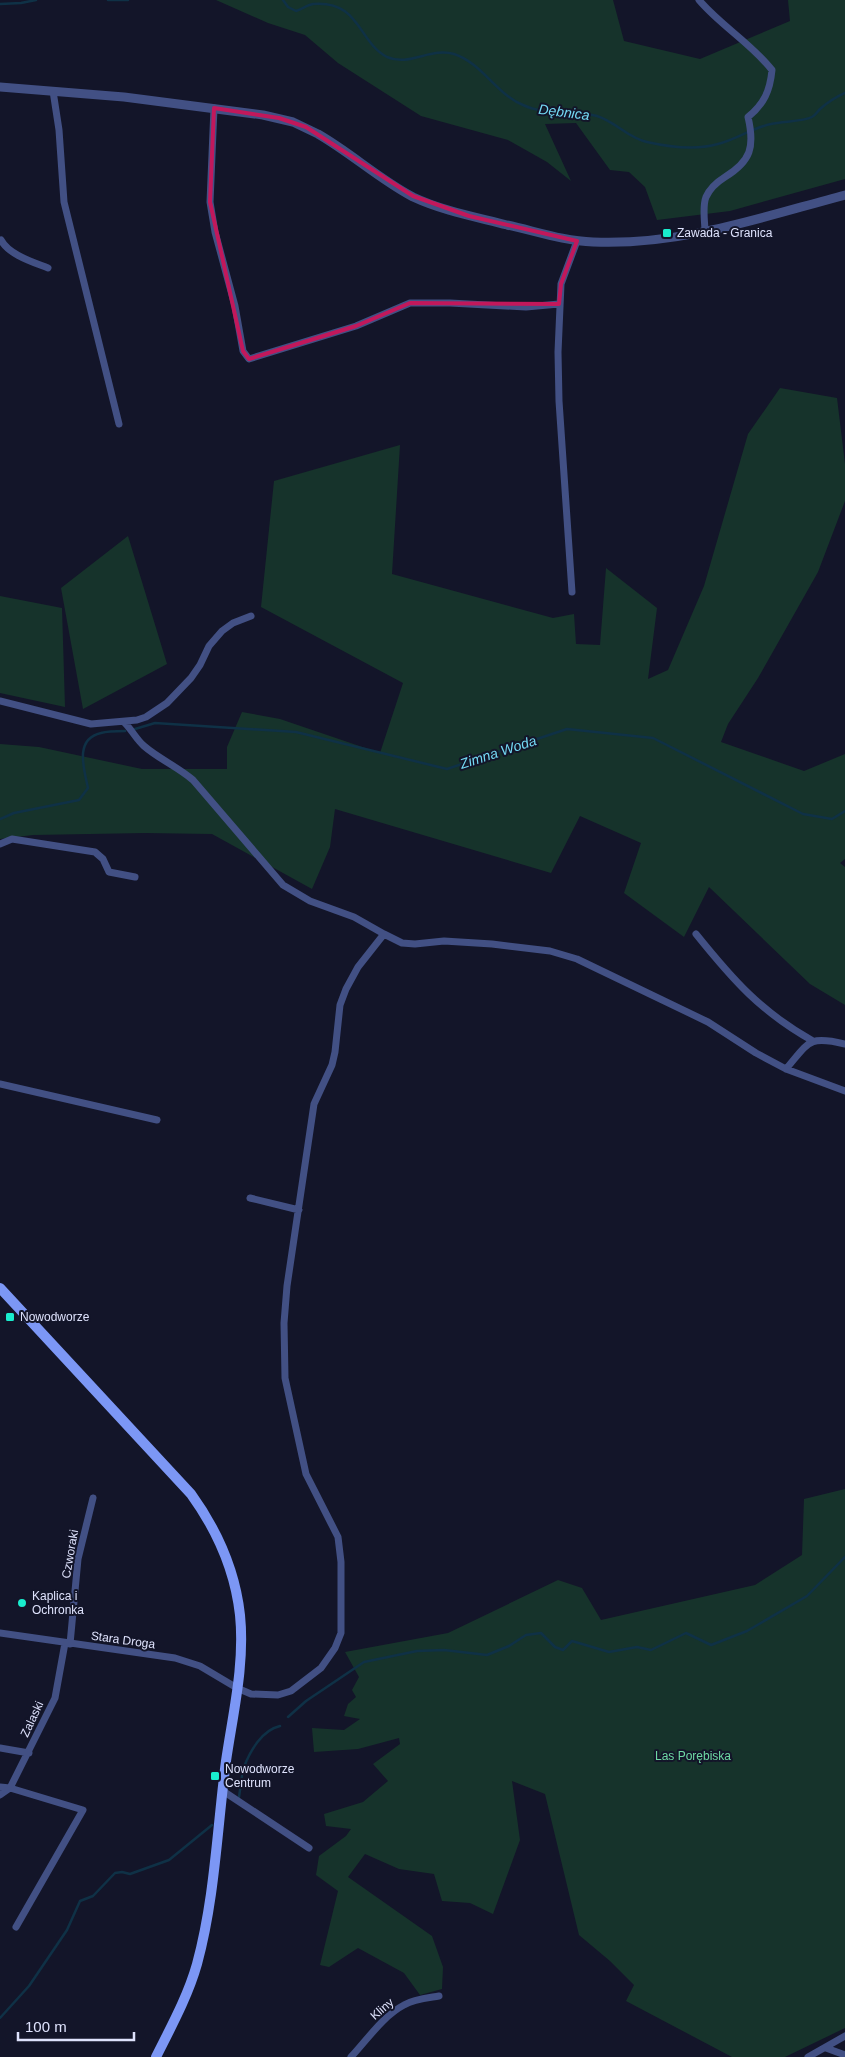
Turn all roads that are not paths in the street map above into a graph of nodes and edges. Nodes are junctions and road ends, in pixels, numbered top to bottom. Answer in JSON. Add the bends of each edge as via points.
{"nodes":[{"id":1,"x":699,"y":0,"type":"edge"},
{"id":2,"x":0,"y":87,"type":"edge"},
{"id":3,"x":53,"y":91,"type":"junction"},
{"id":4,"x":214,"y":108,"type":"junction"},
{"id":5,"x":845,"y":195,"type":"edge"},
{"id":6,"x":705,"y":232,"type":"junction"},
{"id":7,"x":2,"y":240,"type":"edge"},
{"id":8,"x":577,"y":241,"type":"junction"},
{"id":9,"x":48,"y":268,"type":"dead end"},
{"id":10,"x":559,"y":304,"type":"junction"},
{"id":11,"x":119,"y":424,"type":"dead end"},
{"id":12,"x":572,"y":592,"type":"dead end"},
{"id":13,"x":251,"y":616,"type":"dead end"},
{"id":14,"x":0,"y":701,"type":"edge"},
{"id":15,"x":124,"y":722,"type":"junction"},
{"id":16,"x":0,"y":844,"type":"edge"},
{"id":17,"x":135,"y":877,"type":"dead end"},
{"id":18,"x":384,"y":934,"type":"junction"},
{"id":19,"x":696,"y":934,"type":"dead end"},
{"id":20,"x":813,"y":1041,"type":"junction"},
{"id":21,"x":845,"y":1044,"type":"edge"},
{"id":22,"x":786,"y":1069,"type":"junction"},
{"id":23,"x":0,"y":1084,"type":"edge"},
{"id":24,"x":845,"y":1091,"type":"edge"},
{"id":25,"x":157,"y":1120,"type":"dead end"},
{"id":26,"x":250,"y":1198,"type":"dead end"},
{"id":27,"x":299,"y":1210,"type":"junction"},
{"id":28,"x":0,"y":1288,"type":"edge"},
{"id":29,"x":93,"y":1498,"type":"dead end"},
{"id":30,"x":0,"y":1633,"type":"edge"},
{"id":31,"x":68,"y":1644,"type":"junction"},
{"id":32,"x":237,"y":1688,"type":"junction"},
{"id":33,"x":0,"y":1748,"type":"edge"},
{"id":34,"x":29,"y":1754,"type":"junction"},
{"id":35,"x":0,"y":1787,"type":"edge"},
{"id":36,"x":10,"y":1788,"type":"junction"},
{"id":37,"x":222,"y":1790,"type":"junction"},
{"id":38,"x":0,"y":1795,"type":"edge"},
{"id":39,"x":309,"y":1848,"type":"dead end"},
{"id":40,"x":16,"y":1927,"type":"dead end"},
{"id":41,"x":438,"y":1996,"type":"dead end"},
{"id":42,"x":845,"y":2036,"type":"edge"},
{"id":43,"x":826,"y":2048,"type":"junction"},
{"id":44,"x":845,"y":2055,"type":"edge"},
{"id":45,"x":156,"y":2057,"type":"edge"},
{"id":46,"x":351,"y":2057,"type":"edge"},
{"id":47,"x":808,"y":2057,"type":"edge"}],
"edges":[{"from":1,"to":6,"type":"street","via":[[772,70],[767,95],[748,117],[752,136],[747,157],[740,167],[715,183],[706,197]]},
{"from":2,"to":3,"type":"street"},
{"from":3,"to":4,"type":"street"},
{"from":3,"to":11,"type":"street","via":[[64,202]]},
{"from":4,"to":8,"type":"street","via":[[279,118],[306,127],[395,186],[429,204]]},
{"from":4,"to":10,"type":"street","via":[[210,202],[243,351],[249,360],[356,326],[410,303],[526,307]]},
{"from":5,"to":6,"type":"street"},
{"from":6,"to":8,"type":"street","via":[[648,240]]},
{"from":7,"to":9,"type":"street","via":[[4,246],[25,259]]},
{"from":8,"to":10,"type":"street","via":[[561,284]]},
{"from":10,"to":12,"type":"street","via":[[559,401]]},
{"from":13,"to":15,"type":"street","via":[[233,622],[222,631],[209,646],[200,665],[167,703],[146,716]]},
{"from":14,"to":15,"type":"street","via":[[91,724]]},
{"from":15,"to":18,"type":"street","via":[[146,748],[193,780],[283,885],[310,901],[354,917]]},
{"from":16,"to":17,"type":"street","via":[[12,839],[95,852],[104,859],[109,872]]},
{"from":18,"to":22,"type":"street","via":[[402,943],[492,944],[550,951],[577,959],[708,1022]]},
{"from":18,"to":27,"type":"street","name":"Stara Droga","via":[[351,977],[340,1005],[332,1065],[314,1104]]},
{"from":19,"to":20,"type":"street","via":[[730,975],[768,1012]]},
{"from":20,"to":21,"type":"street","via":[[822,1039]]},
{"from":20,"to":22,"type":"street"},
{"from":22,"to":24,"type":"street"},
{"from":23,"to":25,"type":"street"},
{"from":26,"to":27,"type":"street"},
{"from":27,"to":32,"type":"street","name":"Stara Droga","via":[[287,1286],[285,1378],[306,1474],[338,1537],[341,1633],[321,1668],[291,1691],[268,1696]]},
{"from":28,"to":32,"type":"main road","via":[[178,1478],[214,1528],[232,1576],[240,1613]]},
{"from":29,"to":31,"type":"street","name":"Czworaki","via":[[78,1559]]},
{"from":30,"to":31,"type":"street","name":"Stara Droga"},
{"from":31,"to":32,"type":"street","name":"Stara Droga","via":[[175,1658],[200,1666]]},
{"from":31,"to":34,"type":"street","name":"Zalaski","via":[[54,1698]]},
{"from":32,"to":37,"type":"main road"},
{"from":33,"to":34,"type":"street"},
{"from":34,"to":36,"type":"street","name":"Zalaski"},
{"from":35,"to":36,"type":"street"},
{"from":36,"to":38,"type":"street","name":"Zalaski"},
{"from":36,"to":40,"type":"street","via":[[83,1810]]},
{"from":37,"to":39,"type":"street"},
{"from":37,"to":45,"type":"main road","via":[[201,1950],[189,1988]]},
{"from":41,"to":46,"type":"street","name":"Kliny","via":[[404,2005],[383,2022]]},
{"from":42,"to":43,"type":"street"},
{"from":43,"to":44,"type":"street"},
{"from":43,"to":47,"type":"street"}]}
